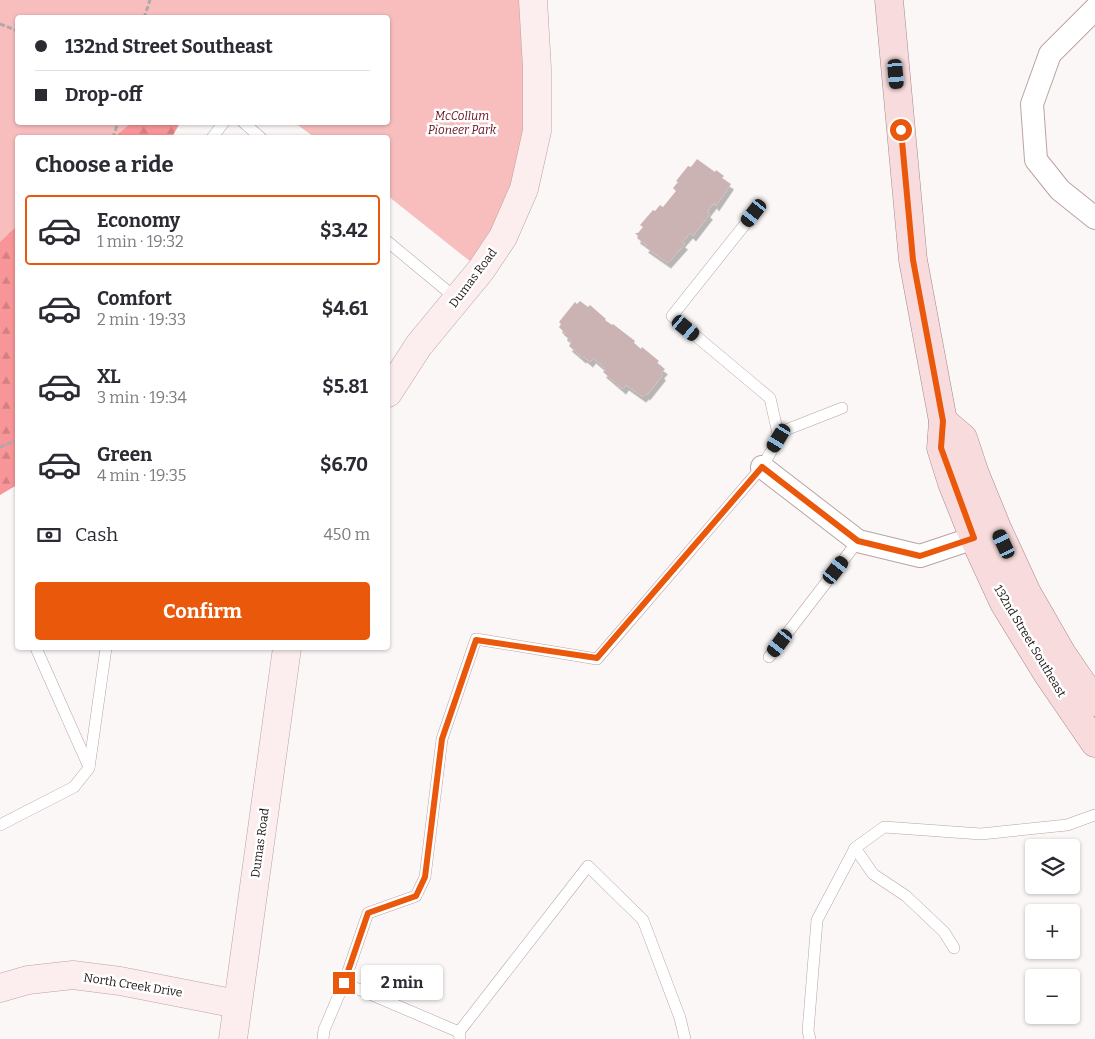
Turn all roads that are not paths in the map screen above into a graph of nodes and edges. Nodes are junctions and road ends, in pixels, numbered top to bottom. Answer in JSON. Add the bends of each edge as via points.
{"nodes":[{"id":1,"x":533,"y":0,"type":"edge"},
{"id":2,"x":889,"y":0,"type":"edge"},
{"id":3,"x":1095,"y":9,"type":"edge"},
{"id":4,"x":246,"y":125,"type":"edge"},
{"id":5,"x":258,"y":135,"type":"edge"},
{"id":6,"x":754,"y":213,"type":"dead end"},
{"id":7,"x":1095,"y":218,"type":"edge"},
{"id":8,"x":390,"y":244,"type":"edge"},
{"id":9,"x":457,"y":299,"type":"junction"},
{"id":10,"x":390,"y":390,"type":"edge"},
{"id":11,"x":842,"y":408,"type":"dead end"},
{"id":12,"x":943,"y":421,"type":"junction"},
{"id":13,"x":778,"y":434,"type":"junction"},
{"id":14,"x":762,"y":467,"type":"junction"},
{"id":15,"x":974,"y":538,"type":"junction"},
{"id":16,"x":858,"y":541,"type":"junction"},
{"id":17,"x":37,"y":650,"type":"edge"},
{"id":18,"x":106,"y":650,"type":"edge"},
{"id":19,"x":287,"y":650,"type":"edge"},
{"id":20,"x":769,"y":657,"type":"dead end"},
{"id":21,"x":1095,"y":702,"type":"edge"},
{"id":22,"x":1095,"y":743,"type":"edge"},
{"id":23,"x":90,"y":768,"type":"junction"},
{"id":24,"x":1095,"y":815,"type":"edge"},
{"id":25,"x":0,"y":825,"type":"edge"},
{"id":26,"x":855,"y":848,"type":"junction"},
{"id":27,"x":954,"y":948,"type":"dead end"},
{"id":28,"x":344,"y":983,"type":"junction"},
{"id":29,"x":0,"y":988,"type":"edge"},
{"id":30,"x":238,"y":1004,"type":"junction"},
{"id":31,"x":459,"y":1035,"type":"edge"},
{"id":32,"x":233,"y":1039,"type":"edge"},
{"id":33,"x":323,"y":1039,"type":"edge"},
{"id":34,"x":686,"y":1039,"type":"edge"},
{"id":35,"x":810,"y":1039,"type":"edge"}],
"edges":[{"from":1,"to":9,"type":"street","name":"Dumas Road","via":[[537,131],[524,188],[503,238]]},
{"from":2,"to":12,"type":"main road","name":"132nd Street Southeast","via":[[913,260]]},
{"from":3,"to":7,"type":"street","via":[[1050,54],[1032,104],[1036,160],[1060,190]]},
{"from":4,"to":5,"type":"lane"},
{"from":6,"to":13,"type":"lane","via":[[672,316],[770,398]]},
{"from":8,"to":9,"type":"lane"},
{"from":9,"to":10,"type":"street","name":"Dumas Road","via":[[419,346]]},
{"from":11,"to":13,"type":"lane"},
{"from":12,"to":15,"type":"main road","name":"132nd Street Southeast","via":[[941,448]]},
{"from":12,"to":21,"type":"main road","name":"132nd Street Southeast","via":[[964,438],[975,474],[1027,593],[1062,654]]},
{"from":13,"to":14,"type":"lane","via":[[779,438]]},
{"from":14,"to":16,"type":"street"},
{"from":14,"to":28,"type":"lane","via":[[597,658],[476,640],[442,739],[425,877],[416,896],[368,913]]},
{"from":15,"to":16,"type":"street","via":[[920,556]]},
{"from":15,"to":22,"type":"main road","name":"132nd Street Southeast","via":[[1008,609]]},
{"from":16,"to":20,"type":"lane"},
{"from":17,"to":23,"type":"lane"},
{"from":18,"to":23,"type":"lane"},
{"from":19,"to":30,"type":"street","name":"Dumas Road"},
{"from":23,"to":25,"type":"lane","via":[[74,787]]},
{"from":24,"to":26,"type":"lane","via":[[1067,825],[981,834],[884,827]]},
{"from":26,"to":27,"type":"lane","via":[[873,874],[906,896],[944,932]]},
{"from":26,"to":35,"type":"lane","via":[[817,920]]},
{"from":28,"to":31,"type":"lane"},
{"from":28,"to":33,"type":"lane"},
{"from":29,"to":30,"type":"street","name":"North Creek Drive","via":[[28,980],[73,976],[120,980]]},
{"from":30,"to":32,"type":"street","name":"Dumas Road"},
{"from":31,"to":34,"type":"lane","via":[[588,866],[643,920]]}]}
